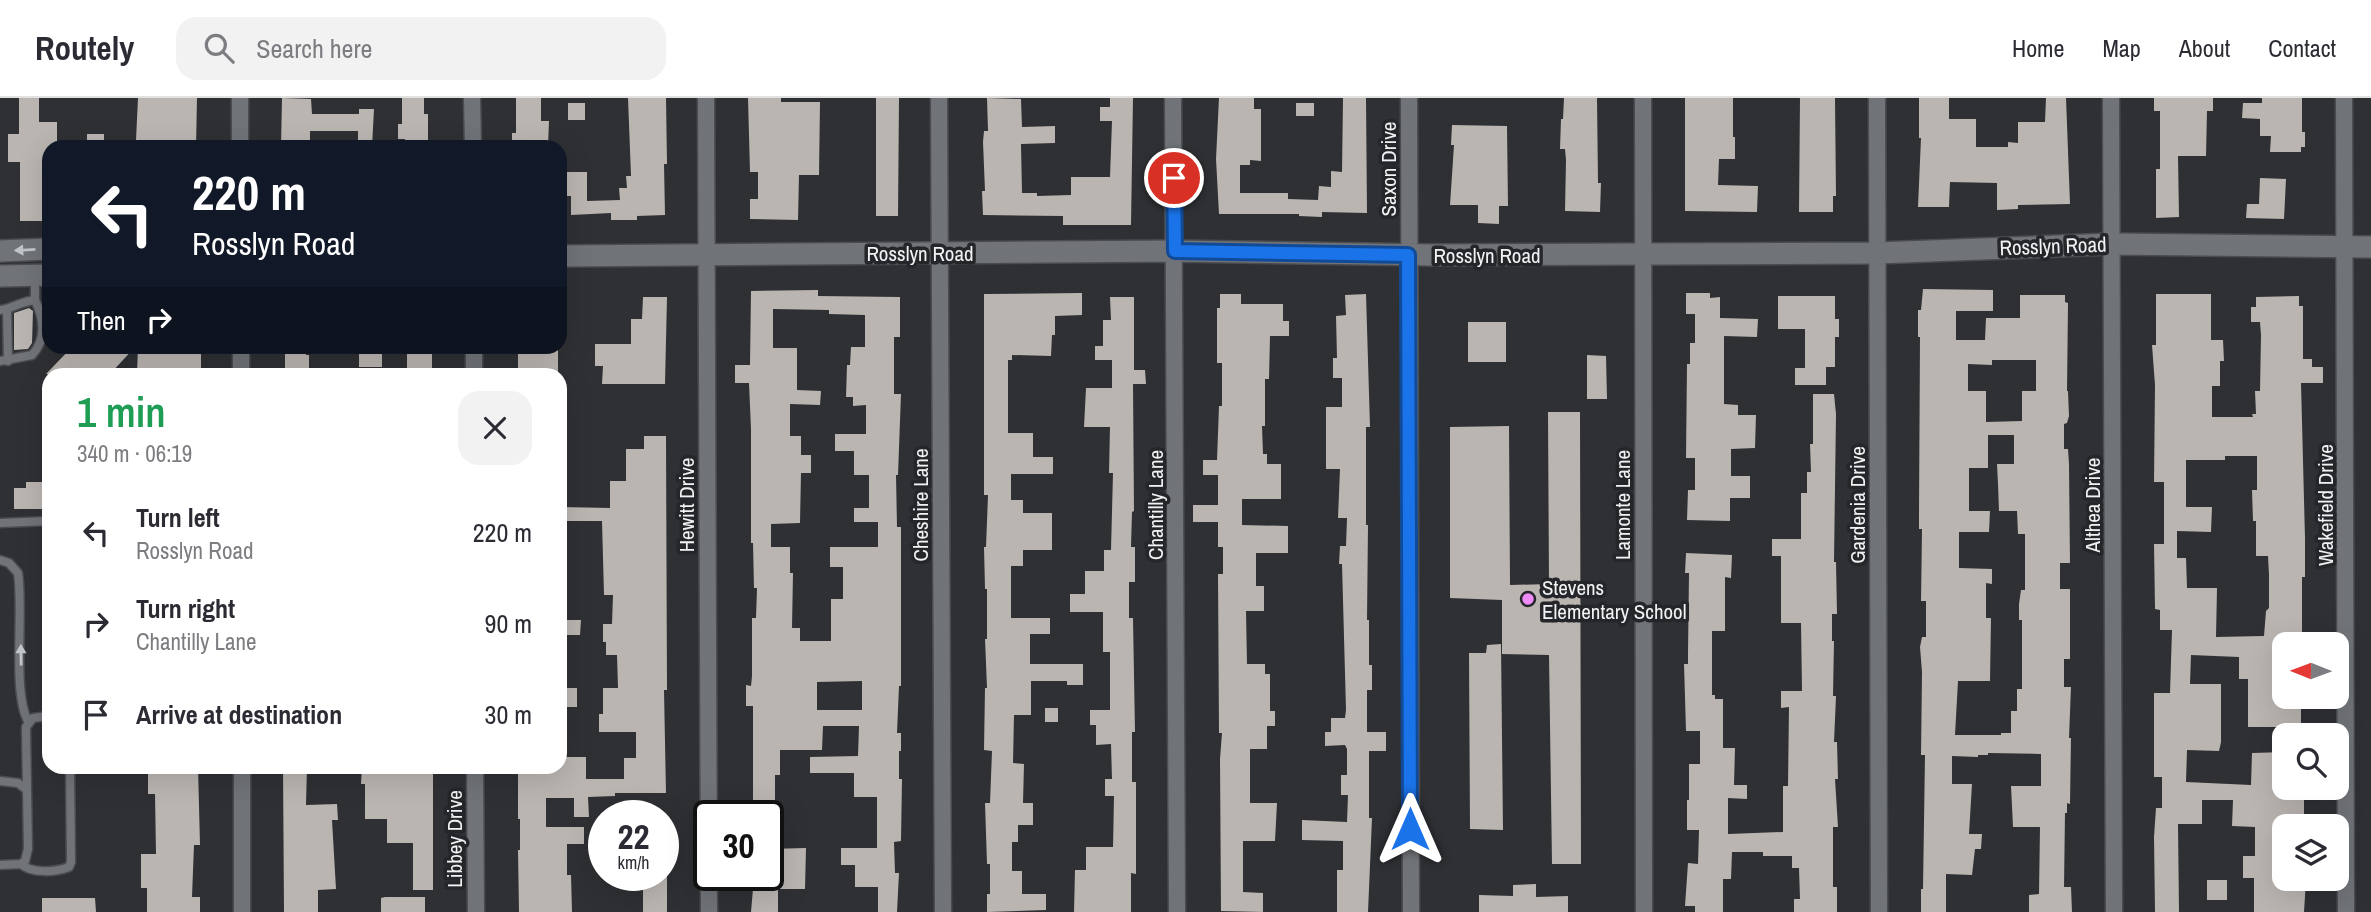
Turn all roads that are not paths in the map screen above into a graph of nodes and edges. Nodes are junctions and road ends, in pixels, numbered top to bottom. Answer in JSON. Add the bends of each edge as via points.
{"nodes":[{"id":1,"x":240,"y":98,"type":"edge"},
{"id":2,"x":472,"y":98,"type":"edge"},
{"id":3,"x":706,"y":98,"type":"edge"},
{"id":4,"x":939,"y":98,"type":"edge"},
{"id":5,"x":1173,"y":98,"type":"edge"},
{"id":6,"x":1409,"y":98,"type":"edge"},
{"id":7,"x":1643,"y":98,"type":"edge"},
{"id":8,"x":1877,"y":98,"type":"edge"},
{"id":9,"x":2110,"y":98,"type":"edge"},
{"id":10,"x":2344,"y":98,"type":"edge"},
{"id":11,"x":240,"y":140,"type":"edge"},
{"id":12,"x":473,"y":140,"type":"edge"},
{"id":13,"x":2112,"y":244,"type":"junction"},
{"id":14,"x":2346,"y":247,"type":"junction"},
{"id":15,"x":2371,"y":247,"type":"edge"},
{"id":16,"x":42,"y":249,"type":"edge"},
{"id":17,"x":0,"y":251,"type":"edge"},
{"id":18,"x":1175,"y":251,"type":"junction"},
{"id":19,"x":706,"y":253,"type":"junction"},
{"id":20,"x":940,"y":253,"type":"junction"},
{"id":21,"x":1877,"y":253,"type":"junction"},
{"id":22,"x":1643,"y":254,"type":"junction"},
{"id":23,"x":1408,"y":255,"type":"junction"},
{"id":24,"x":567,"y":256,"type":"edge"},
{"id":25,"x":42,"y":275,"type":"edge"},
{"id":26,"x":0,"y":276,"type":"edge"},
{"id":27,"x":35,"y":300,"type":"junction"},
{"id":28,"x":4,"y":309,"type":"edge"},
{"id":29,"x":42,"y":317,"type":"edge"},
{"id":30,"x":42,"y":340,"type":"edge"},
{"id":31,"x":4,"y":361,"type":"edge"},
{"id":32,"x":42,"y":521,"type":"edge"},
{"id":33,"x":0,"y":523,"type":"edge"},
{"id":34,"x":0,"y":560,"type":"edge"},
{"id":35,"x":42,"y":717,"type":"edge"},
{"id":36,"x":29,"y":721,"type":"junction"},
{"id":37,"x":71,"y":774,"type":"edge"},
{"id":38,"x":242,"y":774,"type":"edge"},
{"id":39,"x":475,"y":774,"type":"edge"},
{"id":40,"x":0,"y":781,"type":"edge"},
{"id":41,"x":26,"y":789,"type":"junction"},
{"id":42,"x":22,"y":864,"type":"junction"},
{"id":43,"x":0,"y":865,"type":"edge"},
{"id":44,"x":242,"y":912,"type":"edge"},
{"id":45,"x":476,"y":912,"type":"edge"},
{"id":46,"x":709,"y":912,"type":"edge"},
{"id":47,"x":943,"y":912,"type":"edge"},
{"id":48,"x":1177,"y":912,"type":"edge"},
{"id":49,"x":1411,"y":912,"type":"edge"},
{"id":50,"x":1644,"y":912,"type":"edge"},
{"id":51,"x":1879,"y":912,"type":"edge"},
{"id":52,"x":2114,"y":912,"type":"edge"},
{"id":53,"x":2346,"y":912,"type":"edge"}],
"edges":[{"from":1,"to":11,"type":"street"},
{"from":2,"to":12,"type":"street"},
{"from":3,"to":19,"type":"street","name":"Hewitt Drive"},
{"from":4,"to":20,"type":"street","name":"Cheshire Lane"},
{"from":5,"to":18,"type":"street","name":"Chantilly Lane"},
{"from":6,"to":23,"type":"street","name":"Saxon Drive"},
{"from":7,"to":22,"type":"street","name":"Lamonte Lane"},
{"from":8,"to":21,"type":"street","name":"Gardenia Drive"},
{"from":9,"to":13,"type":"street","name":"Althea Drive"},
{"from":10,"to":14,"type":"street","name":"Wakefield Drive"},
{"from":13,"to":14,"type":"street","name":"Rosslyn Road"},
{"from":13,"to":21,"type":"street","name":"Rosslyn Road"},
{"from":13,"to":52,"type":"street","name":"Althea Drive"},
{"from":14,"to":15,"type":"street","name":"Rosslyn Road"},
{"from":14,"to":53,"type":"street","name":"Wakefield Drive"},
{"from":16,"to":17,"type":"street","one_way":true},
{"from":18,"to":20,"type":"street","name":"Rosslyn Road"},
{"from":18,"to":23,"type":"street","name":"Rosslyn Road"},
{"from":18,"to":48,"type":"street","name":"Chantilly Lane"},
{"from":19,"to":20,"type":"street","name":"Rosslyn Road"},
{"from":19,"to":24,"type":"street","name":"Rosslyn Road"},
{"from":19,"to":46,"type":"street","name":"Hewitt Drive"},
{"from":20,"to":47,"type":"street","name":"Cheshire Lane"},
{"from":21,"to":22,"type":"street","name":"Rosslyn Road"},
{"from":21,"to":51,"type":"street","name":"Gardenia Drive"},
{"from":22,"to":23,"type":"street","name":"Rosslyn Road"},
{"from":22,"to":50,"type":"street","name":"Lamonte Lane"},
{"from":23,"to":49,"type":"street","name":"Saxon Drive"},
{"from":25,"to":26,"type":"street"},
{"from":25,"to":27,"type":"lane"},
{"from":27,"to":28,"type":"lane"},
{"from":27,"to":29,"type":"lane"},
{"from":28,"to":31,"type":"lane"},
{"from":30,"to":31,"type":"lane","via":[[32,355]]},
{"from":32,"to":33,"type":"lane"},
{"from":36,"to":34,"type":"lane","one_way":true,"via":[[21,693],[18,573]]},
{"from":35,"to":36,"type":"lane"},
{"from":36,"to":41,"type":"lane"},
{"from":37,"to":42,"type":"lane","via":[[69,867],[33,871]]},
{"from":38,"to":44,"type":"street"},
{"from":39,"to":45,"type":"street","name":"Libbey Drive"},
{"from":40,"to":41,"type":"lane"},
{"from":41,"to":42,"type":"lane","via":[[28,849]]},
{"from":42,"to":43,"type":"lane"}]}
